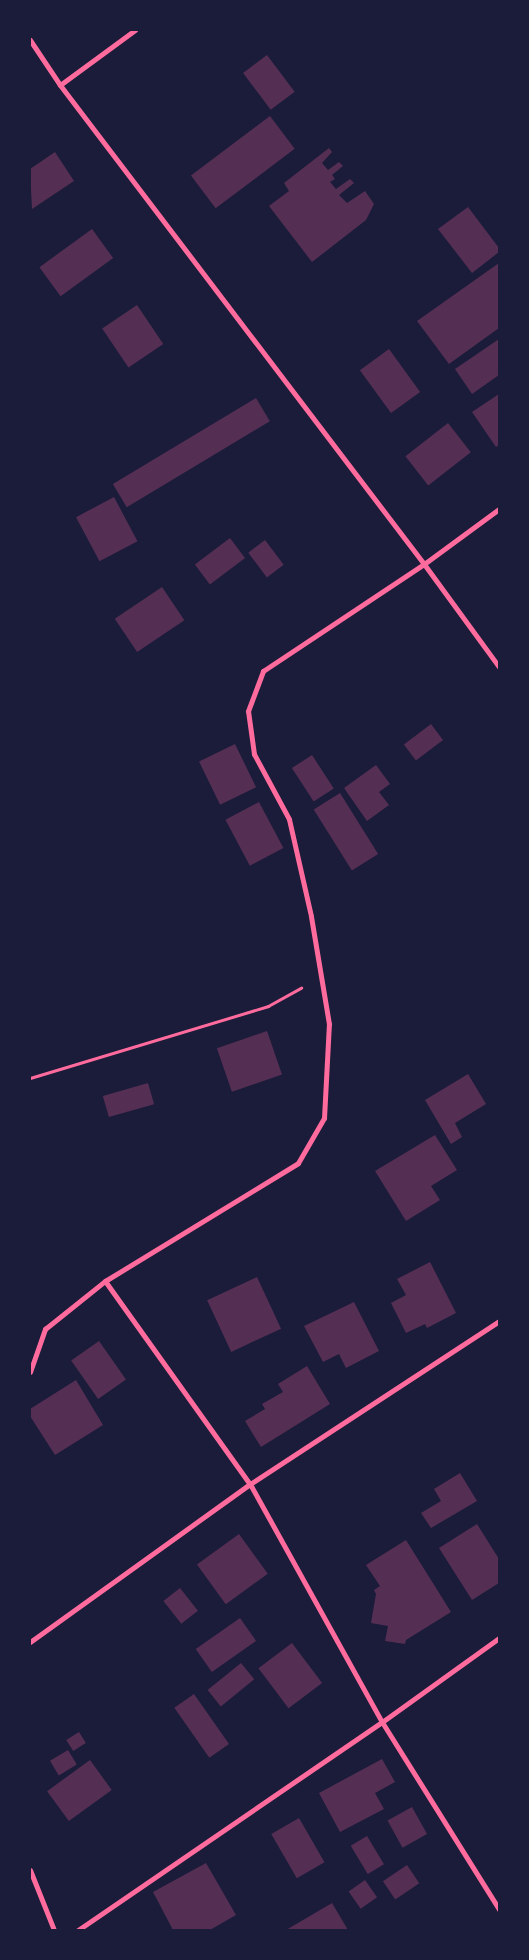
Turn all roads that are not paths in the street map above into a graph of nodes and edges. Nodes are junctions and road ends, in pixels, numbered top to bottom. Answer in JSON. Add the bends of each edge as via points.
{"nodes":[{"id":1,"x":135,"y":30,"type":"edge"},
{"id":2,"x":30,"y":40,"type":"edge"},
{"id":3,"x":60,"y":85,"type":"junction"},
{"id":4,"x":499,"y":509,"type":"edge"},
{"id":5,"x":424,"y":564,"type":"junction"},
{"id":6,"x":499,"y":667,"type":"edge"},
{"id":7,"x":105,"y":1281,"type":"junction"},
{"id":8,"x":499,"y":1321,"type":"edge"},
{"id":9,"x":30,"y":1372,"type":"edge"},
{"id":10,"x":250,"y":1484,"type":"junction"},
{"id":11,"x":499,"y":1638,"type":"edge"},
{"id":12,"x":30,"y":1642,"type":"edge"},
{"id":13,"x":382,"y":1722,"type":"junction"},
{"id":14,"x":30,"y":1870,"type":"edge"},
{"id":15,"x":499,"y":1909,"type":"edge"},
{"id":16,"x":54,"y":1930,"type":"edge"},
{"id":17,"x":78,"y":1930,"type":"edge"}],
"edges":[{"from":1,"to":3,"type":"street"},
{"from":2,"to":3,"type":"street"},
{"from":3,"to":5,"type":"street"},
{"from":4,"to":5,"type":"street"},
{"from":5,"to":6,"type":"street"},
{"from":5,"to":7,"type":"street","via":[[263,671],[248,710],[254,754],[289,819],[329,1024],[324,1118],[298,1163]]},
{"from":7,"to":9,"type":"street","via":[[45,1329]]},
{"from":7,"to":10,"type":"street"},
{"from":8,"to":10,"type":"street"},
{"from":10,"to":12,"type":"street"},
{"from":10,"to":13,"type":"street"},
{"from":11,"to":13,"type":"street"},
{"from":13,"to":15,"type":"street"},
{"from":13,"to":17,"type":"street"},
{"from":14,"to":16,"type":"street"}]}
